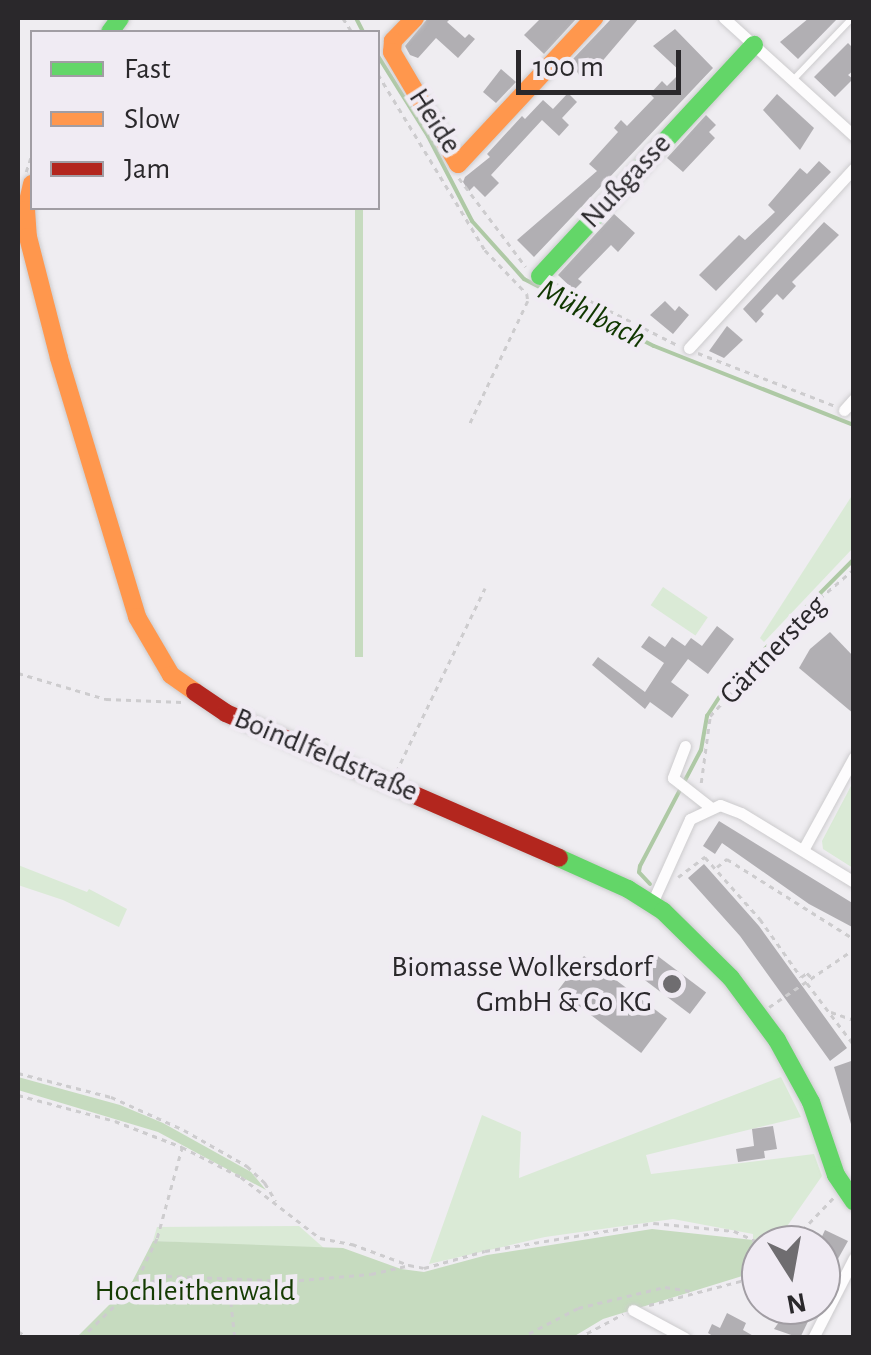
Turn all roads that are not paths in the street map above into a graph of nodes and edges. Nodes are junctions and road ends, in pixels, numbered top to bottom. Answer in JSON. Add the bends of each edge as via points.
{"nodes":[{"id":1,"x":415,"y":18,"type":"edge"},
{"id":2,"x":594,"y":18,"type":"edge"},
{"id":3,"x":724,"y":18,"type":"edge"},
{"id":4,"x":852,"y":18,"type":"edge"},
{"id":5,"x":754,"y":44,"type":"junction"},
{"id":6,"x":793,"y":80,"type":"junction"},
{"id":7,"x":854,"y":136,"type":"edge"},
{"id":8,"x":854,"y":168,"type":"edge"},
{"id":9,"x":30,"y":193,"type":"edge"},
{"id":10,"x":540,"y":276,"type":"road end"},
{"id":11,"x":689,"y":348,"type":"road end"},
{"id":12,"x":854,"y":400,"type":"edge"},
{"id":13,"x":844,"y":410,"type":"road end"},
{"id":14,"x":690,"y":747,"type":"road end"},
{"id":15,"x":854,"y":757,"type":"edge"},
{"id":16,"x":710,"y":806,"type":"junction"},
{"id":17,"x":804,"y":850,"type":"junction"},
{"id":18,"x":854,"y":882,"type":"edge"},
{"id":19,"x":652,"y":903,"type":"junction"},
{"id":20,"x":849,"y":1197,"type":"edge"},
{"id":21,"x":854,"y":1258,"type":"edge"},
{"id":22,"x":634,"y":1310,"type":"road end"},
{"id":23,"x":685,"y":1338,"type":"edge"},
{"id":24,"x":813,"y":1338,"type":"edge"}],
"edges":[{"from":1,"to":2,"type":"street","name":"Heide","via":[[393,41],[392,52],[458,164]]},
{"from":3,"to":5,"type":"street"},
{"from":4,"to":6,"type":"lane"},
{"from":5,"to":6,"type":"street"},
{"from":5,"to":10,"type":"street","name":"Nußgasse"},
{"from":6,"to":7,"type":"street"},
{"from":8,"to":11,"type":"street"},
{"from":9,"to":19,"type":"street","name":"Boindlfeldstraße","via":[[28,236],[137,617],[158,659],[198,697],[256,727]]},
{"from":12,"to":13,"type":"street"},
{"from":14,"to":16,"type":"street","via":[[673,778]]},
{"from":15,"to":17,"type":"street"},
{"from":16,"to":17,"type":"street","via":[[729,807]]},
{"from":16,"to":19,"type":"street","via":[[690,820]]},
{"from":17,"to":18,"type":"street"},
{"from":19,"to":20,"type":"street","name":"Boindlfeldstraße","via":[[703,946],[760,1014],[811,1102]]},
{"from":21,"to":24,"type":"street"},
{"from":22,"to":23,"type":"street"}]}
